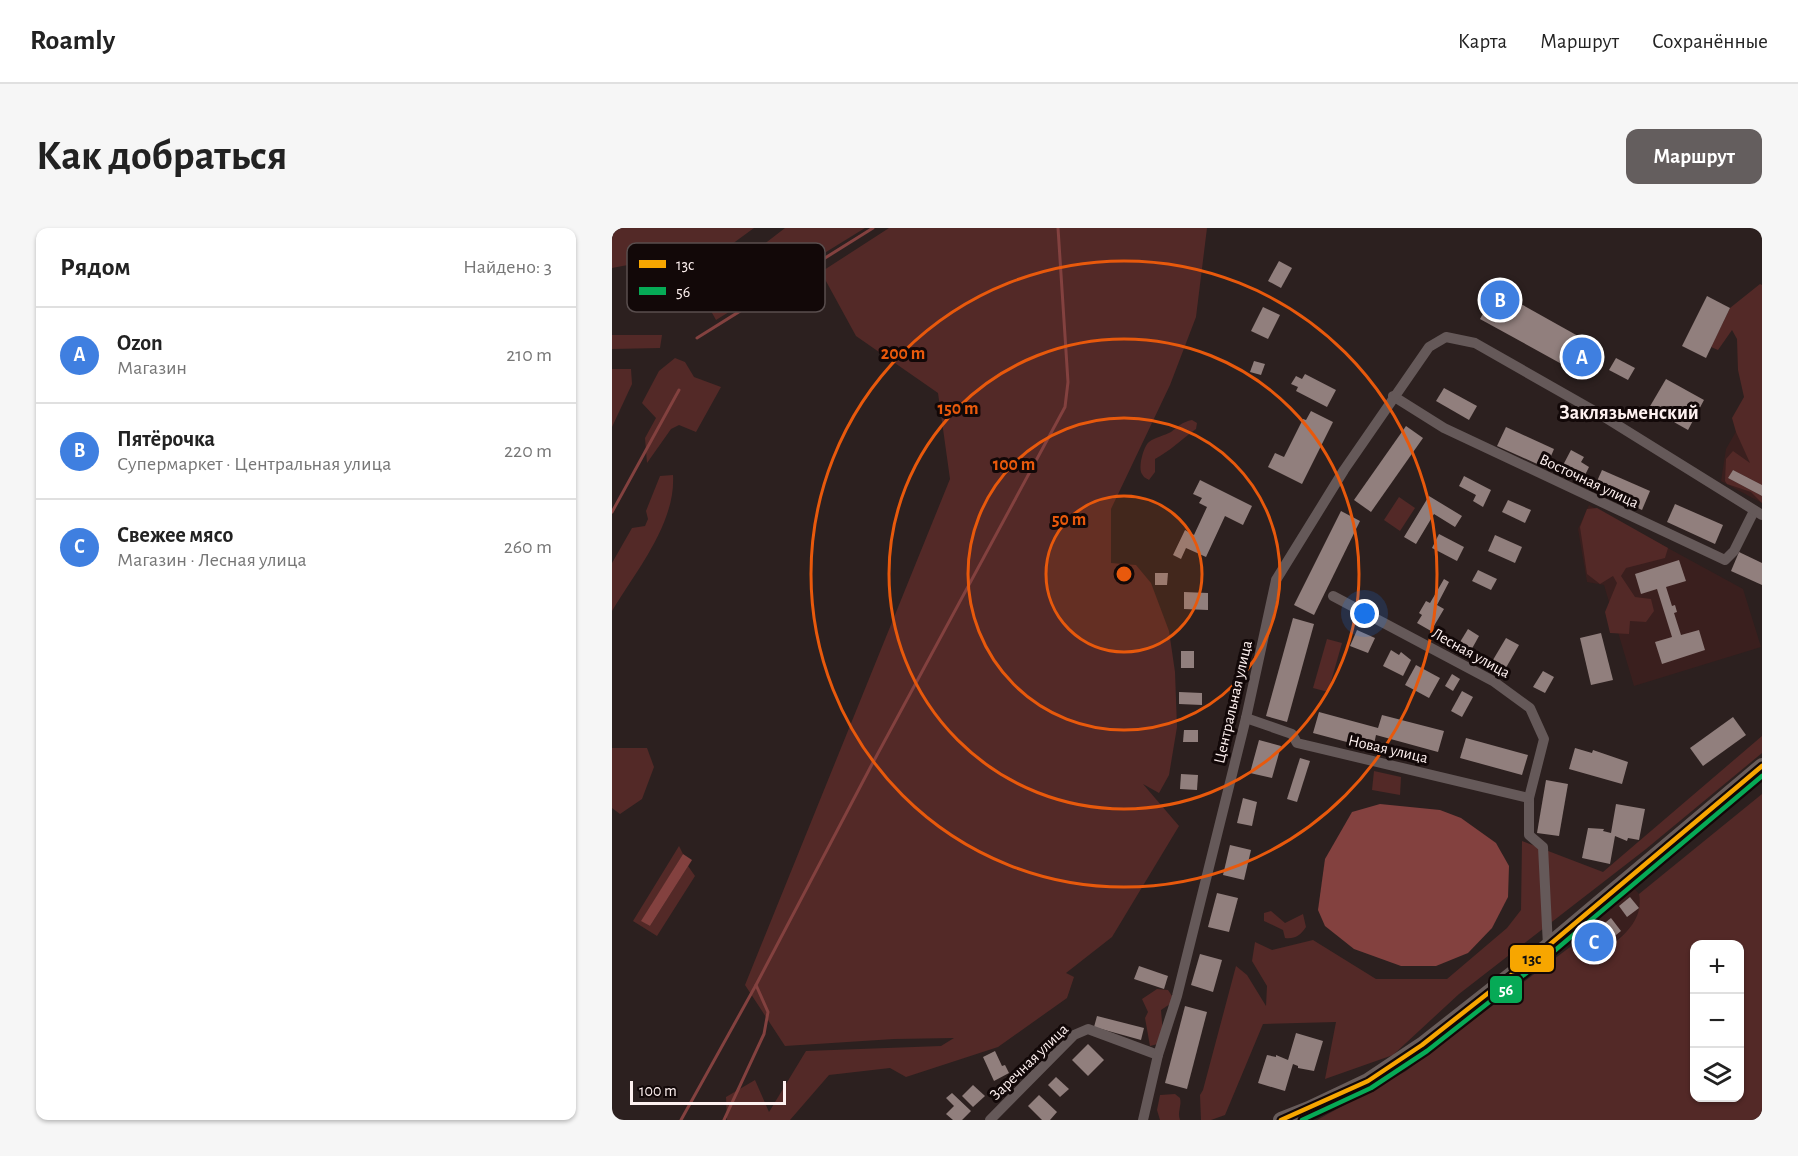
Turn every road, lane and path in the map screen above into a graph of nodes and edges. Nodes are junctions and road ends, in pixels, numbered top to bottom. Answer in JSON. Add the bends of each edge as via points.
{"nodes":[{"id":1,"x":1393,"y":396,"type":"junction"},
{"id":2,"x":1758,"y":513,"type":"edge"},
{"id":3,"x":1333,"y":596,"type":"dead end"},
{"id":4,"x":1246,"y":718,"type":"junction"},
{"id":5,"x":1762,"y":766,"type":"edge"},
{"id":6,"x":1530,"y":798,"type":"junction"},
{"id":7,"x":1548,"y":946,"type":"junction"},
{"id":8,"x":1158,"y":1055,"type":"junction"},
{"id":9,"x":990,"y":1120,"type":"edge"},
{"id":10,"x":1143,"y":1120,"type":"edge"},
{"id":11,"x":1283,"y":1120,"type":"edge"}],
"edges":[{"from":1,"to":2,"type":"street","name":"Восточная улица","via":[[1444,428],[1725,560]]},
{"from":1,"to":2,"type":"street","name":"Центральная улица","via":[[1429,347],[1446,337],[1475,343],[1602,415]]},
{"from":1,"to":4,"type":"street","name":"Центральная улица","via":[[1276,579]]},
{"from":3,"to":6,"type":"street","name":"Лесная улица","via":[[1493,681],[1530,708],[1544,739]]},
{"from":4,"to":6,"type":"street","name":"Новая улица","via":[[1292,734],[1297,743]]},
{"from":4,"to":8,"type":"street","name":"Центральная улица","via":[[1177,996]]},
{"from":5,"to":7,"type":"street"},
{"from":6,"to":7,"type":"street","name":"Лесная улица","via":[[1528,835],[1543,848]]},
{"from":7,"to":11,"type":"street","via":[[1422,1045],[1368,1081]]},
{"from":8,"to":9,"type":"street","name":"Заречная улица","via":[[1088,1029],[1074,1035]]},
{"from":8,"to":10,"type":"street","name":"Центральная улица"}]}
